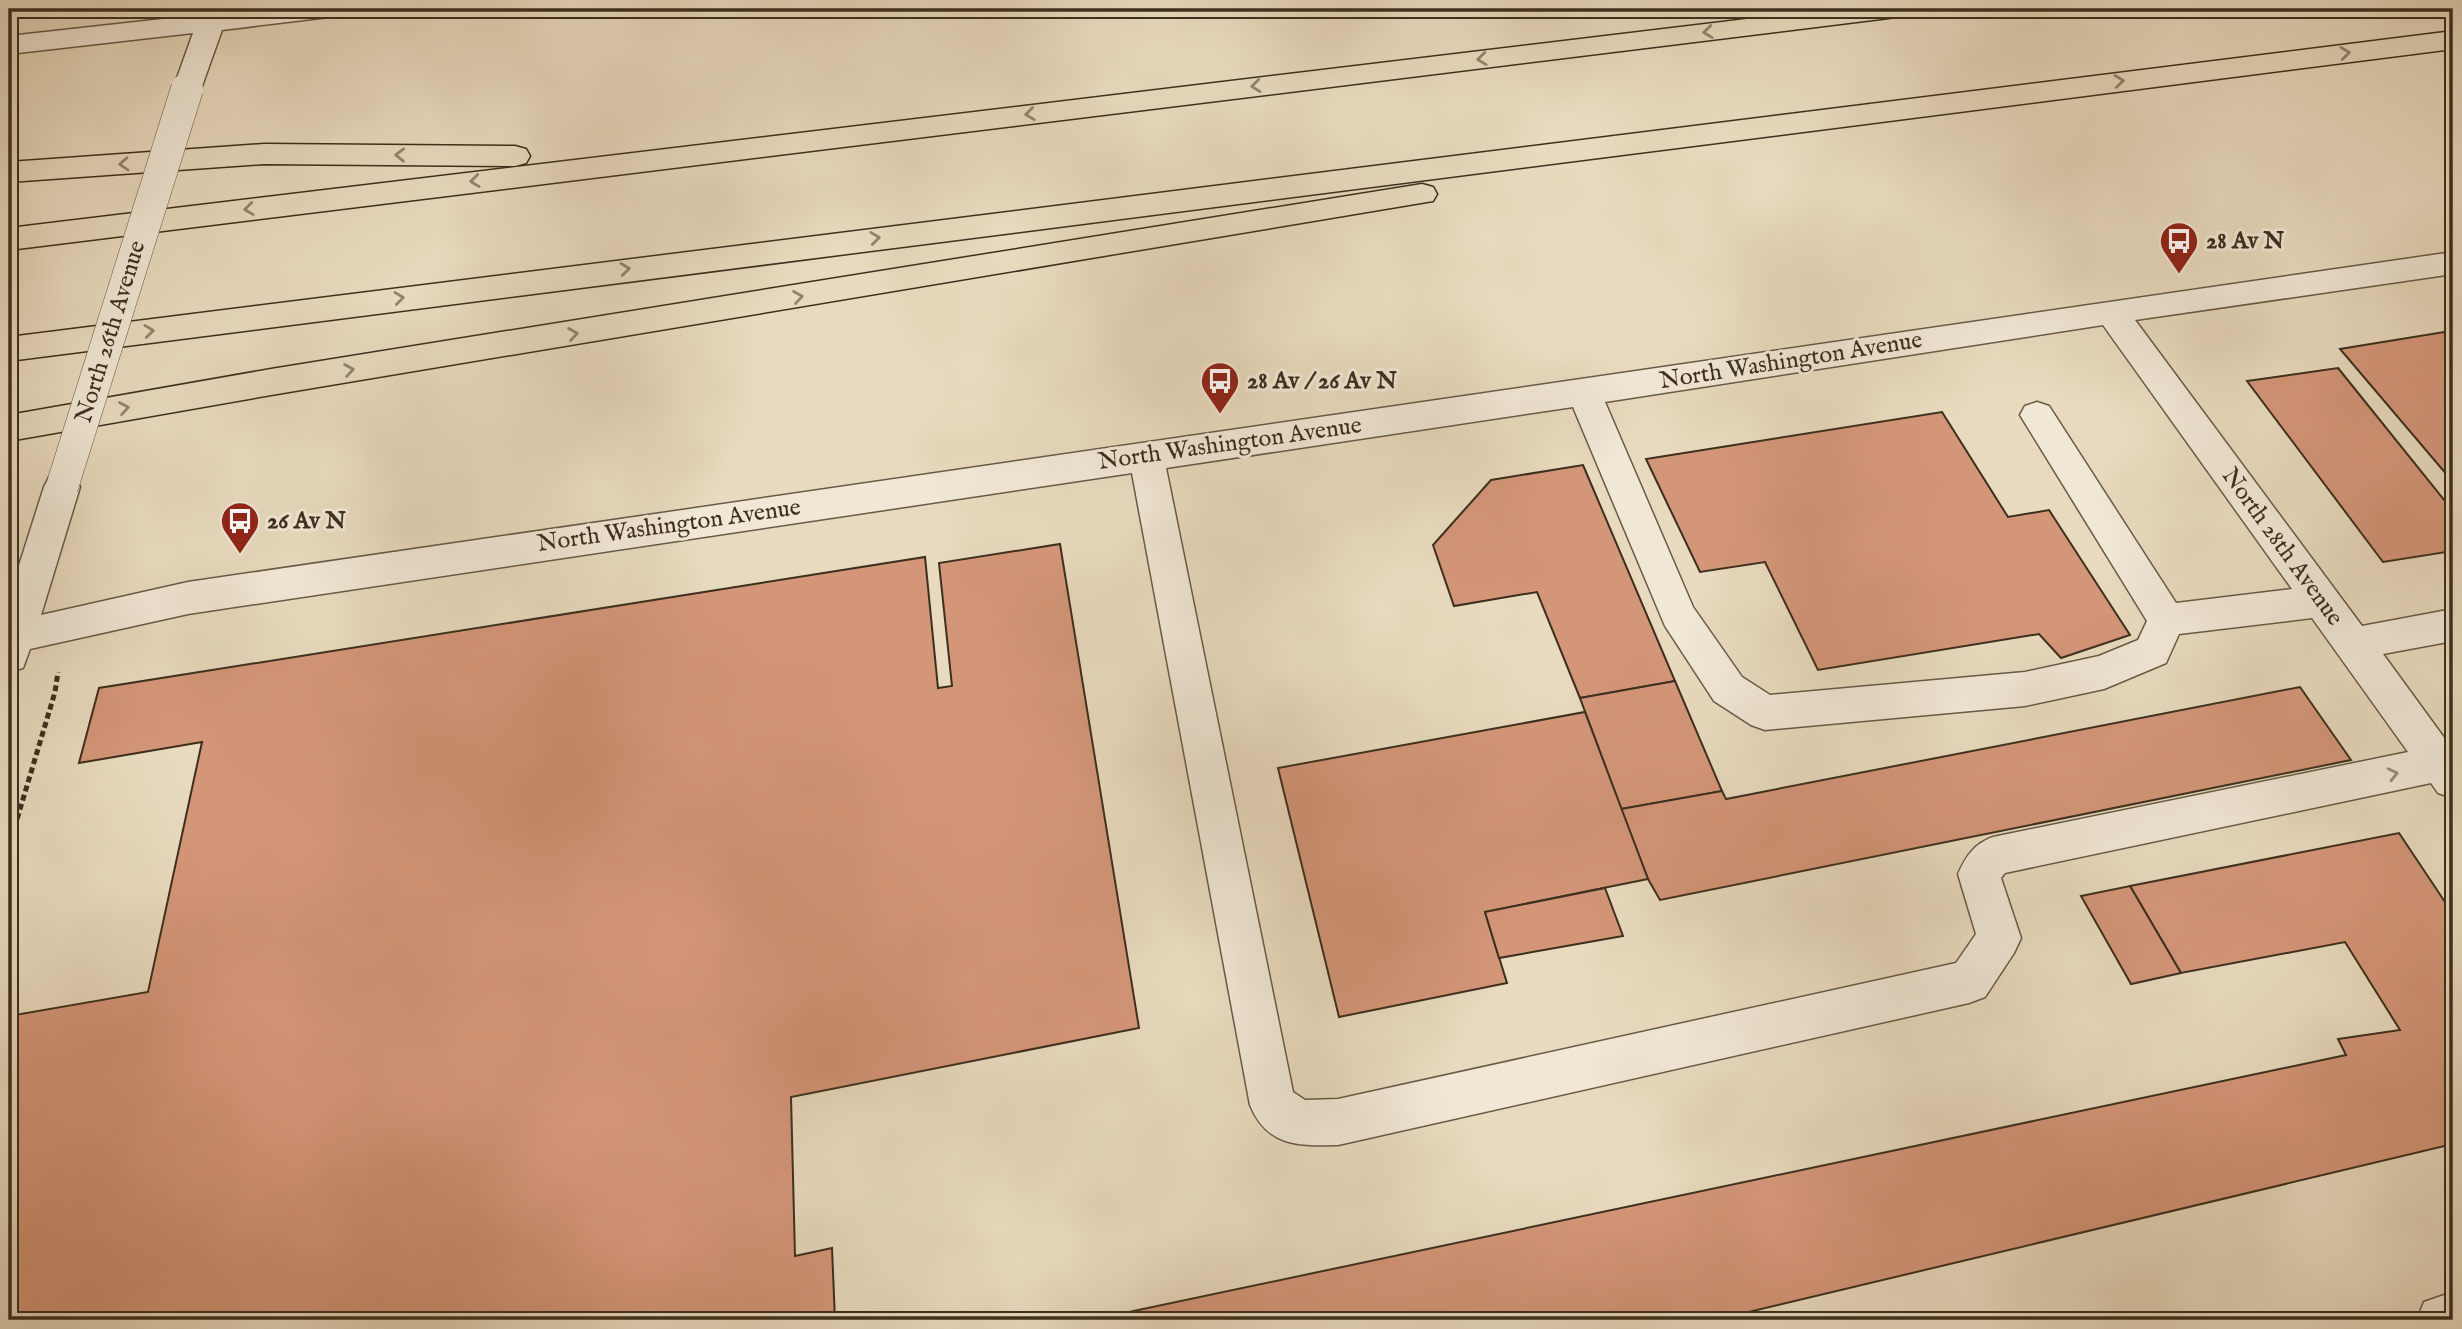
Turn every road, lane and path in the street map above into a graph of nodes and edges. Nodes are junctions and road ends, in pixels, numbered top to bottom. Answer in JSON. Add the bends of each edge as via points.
{"nodes":[{"id":1,"x":329,"y":9,"type":"edge"},
{"id":2,"x":1897,"y":9,"type":"edge"},
{"id":3,"x":213,"y":15,"type":"edge"},
{"id":4,"x":2453,"y":40,"type":"edge"},
{"id":5,"x":9,"y":45,"type":"edge"},
{"id":6,"x":2051,"y":89,"type":"junction"},
{"id":7,"x":664,"y":158,"type":"junction"},
{"id":8,"x":9,"y":172,"type":"edge"},
{"id":9,"x":9,"y":239,"type":"edge"},
{"id":10,"x":2449,"y":270,"type":"edge"},
{"id":11,"x":2111,"y":312,"type":"junction"},
{"id":12,"x":9,"y":349,"type":"edge"},
{"id":13,"x":1584,"y":393,"type":"junction"},
{"id":14,"x":2037,"y":415,"type":"dead end"},
{"id":15,"x":9,"y":428,"type":"edge"},
{"id":16,"x":1146,"y":455,"type":"junction"},
{"id":17,"x":2321,"y":601,"type":"junction"},
{"id":18,"x":2166,"y":620,"type":"junction"},
{"id":19,"x":2453,"y":625,"type":"edge"},
{"id":20,"x":11,"y":643,"type":"edge"},
{"id":21,"x":2353,"y":644,"type":"junction"},
{"id":22,"x":55,"y":692,"type":"dead end"},
{"id":23,"x":2446,"y":773,"type":"edge"},
{"id":24,"x":9,"y":846,"type":"edge"},
{"id":25,"x":2453,"y":1317,"type":"edge"},
{"id":26,"x":2442,"y":1320,"type":"edge"}],
"edges":[{"from":1,"to":3,"type":"street"},
{"from":2,"to":7,"type":"highway","one_way":true},
{"from":3,"to":5,"type":"street"},
{"from":3,"to":20,"type":"street","name":"North 26th Avenue","bridge":true},
{"from":6,"to":4,"type":"highway","one_way":true},
{"from":12,"to":6,"type":"highway","one_way":true},
{"from":15,"to":6,"type":"highway","one_way":true},
{"from":7,"to":8,"type":"highway","one_way":true,"via":[[264,154]]},
{"from":7,"to":9,"type":"highway","one_way":true},
{"from":10,"to":11,"type":"street","name":"North Washington Avenue"},
{"from":11,"to":13,"type":"street","name":"North Washington Avenue"},
{"from":11,"to":17,"type":"street","name":"North 28th Avenue"},
{"from":13,"to":16,"type":"street","name":"North Washington Avenue"},
{"from":13,"to":18,"type":"street","via":[[1678,615],[1728,689],[1765,713],[2025,688],[2104,672],[2152,651]]},
{"from":14,"to":18,"type":"street"},
{"from":16,"to":20,"type":"street","name":"North Washington Avenue","via":[[188,598]]},
{"from":16,"to":23,"type":"street","one_way":true,"via":[[1273,1105],[1298,1123],[1338,1122],[1969,982],[1999,938],[1979,874],[1993,856],[2345,783]]},
{"from":17,"to":18,"type":"street"},
{"from":17,"to":21,"type":"street","name":"North 28th Avenue"},
{"from":19,"to":21,"type":"street"},
{"from":21,"to":23,"type":"street","name":"North 28th Avenue"},
{"from":22,"to":24,"type":"path"},
{"from":25,"to":26,"type":"street"}]}
